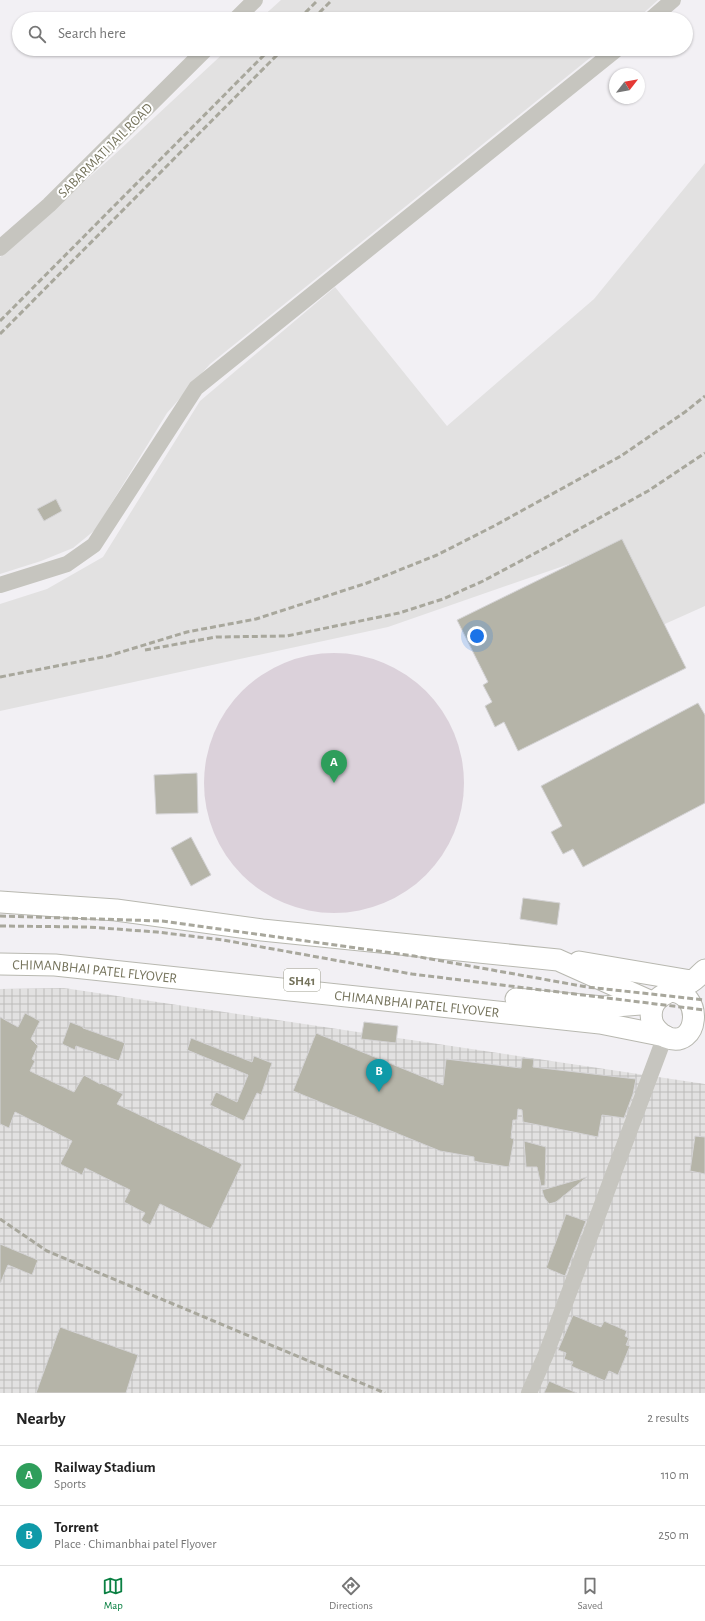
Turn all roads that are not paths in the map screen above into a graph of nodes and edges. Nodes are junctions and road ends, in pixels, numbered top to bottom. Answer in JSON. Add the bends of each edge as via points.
{"nodes":[{"id":1,"x":255,"y":0,"type":"edge"},
{"id":2,"x":673,"y":0,"type":"edge"},
{"id":3,"x":243,"y":12,"type":"edge"},
{"id":4,"x":659,"y":12,"type":"edge"},
{"id":5,"x":199,"y":56,"type":"edge"},
{"id":6,"x":608,"y":56,"type":"edge"},
{"id":7,"x":0,"y":248,"type":"edge"},
{"id":8,"x":0,"y":585,"type":"edge"},
{"id":9,"x":0,"y":902,"type":"edge"},
{"id":10,"x":0,"y":953,"type":"edge"},
{"id":11,"x":558,"y":960,"type":"junction"},
{"id":12,"x":0,"y":964,"type":"edge"},
{"id":13,"x":698,"y":976,"type":"edge"},
{"id":14,"x":662,"y":997,"type":"junction"},
{"id":15,"x":703,"y":1008,"type":"edge"},
{"id":16,"x":602,"y":1015,"type":"junction"},
{"id":17,"x":673,"y":1037,"type":"junction"},
{"id":18,"x":705,"y":1042,"type":"edge"},
{"id":19,"x":529,"y":1393,"type":"edge"}],
"edges":[{"from":1,"to":3,"type":"street"},
{"from":2,"to":4,"type":"street"},
{"from":5,"to":7,"type":"street","name":"SABARMATI JAIL ROAD","via":[[49,205]]},
{"from":6,"to":8,"type":"street","via":[[196,388],[94,545],[67,564]]},
{"from":9,"to":11,"type":"main road","via":[[116,910],[262,930]]},
{"from":10,"to":16,"type":"main road","name":"CHIMANBHAI PATEL FLYOVER","number":"SH41","via":[[56,954]]},
{"from":11,"to":13,"type":"main road"},
{"from":11,"to":14,"type":"main road"},
{"from":12,"to":16,"type":"main road","name":"CHIMANBHAI PATEL FLYOVER","number":"SH41","via":[[55,965]]},
{"from":13,"to":14,"type":"main road"},
{"from":14,"to":15,"type":"main road","via":[[679,991]]},
{"from":14,"to":16,"type":"main road","name":"CHIMANBHAI PATEL FLYOVER"},
{"from":14,"to":17,"type":"main road","via":[[651,1013],[652,1022],[657,1031]]},
{"from":15,"to":17,"type":"main road","via":[[689,1034]]},
{"from":16,"to":17,"type":"main road","name":"CHIMANBHAI PATEL FLYOVER"},
{"from":17,"to":18,"type":"main road","name":"CHIMANBHAI PATEL FLYOVER"},
{"from":17,"to":19,"type":"street"}]}
